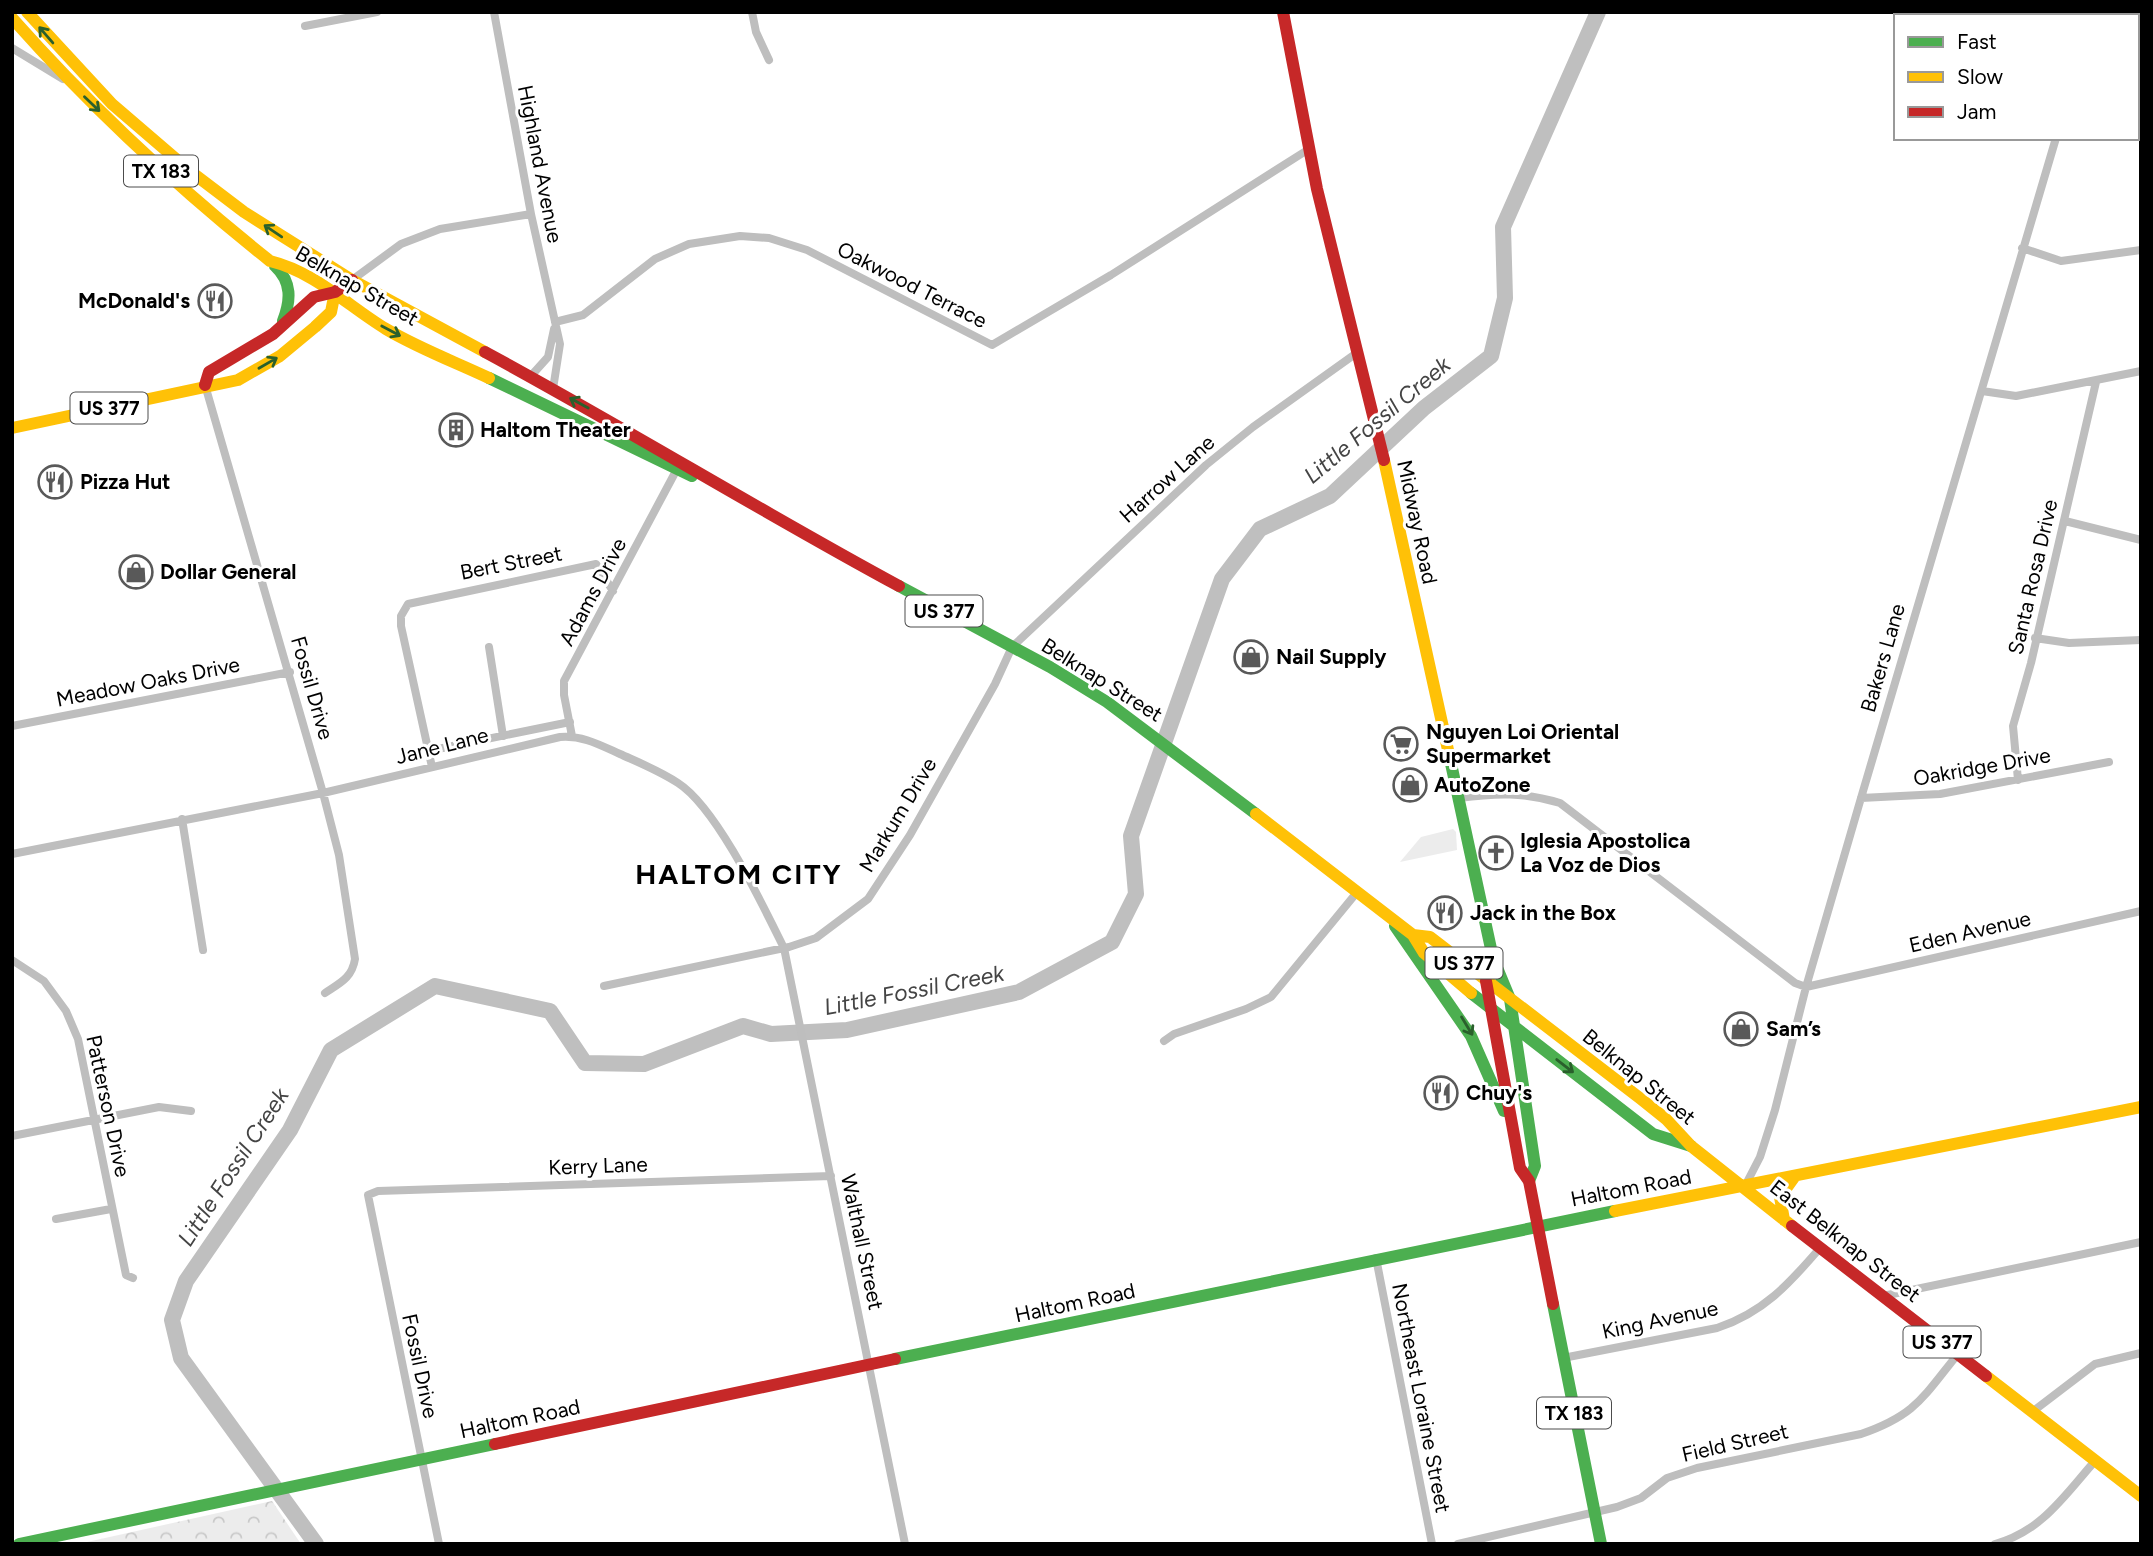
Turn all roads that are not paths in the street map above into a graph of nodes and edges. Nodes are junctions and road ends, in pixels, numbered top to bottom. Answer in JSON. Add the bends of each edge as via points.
{"nodes":[{"id":1,"x":27,"y":12,"type":"edge"},
{"id":2,"x":377,"y":12,"type":"edge"},
{"id":3,"x":494,"y":12,"type":"edge"},
{"id":4,"x":752,"y":12,"type":"edge"},
{"id":5,"x":1283,"y":12,"type":"edge"},
{"id":6,"x":12,"y":18,"type":"edge"},
{"id":7,"x":305,"y":26,"type":"dead end"},
{"id":8,"x":12,"y":48,"type":"edge"},
{"id":9,"x":769,"y":60,"type":"dead end"},
{"id":10,"x":74,"y":86,"type":"junction"},
{"id":11,"x":2055,"y":140,"type":"edge"},
{"id":12,"x":1309,"y":149,"type":"junction"},
{"id":13,"x":531,"y":214,"type":"junction"},
{"id":14,"x":2022,"y":248,"type":"junction"},
{"id":15,"x":2141,"y":250,"type":"edge"},
{"id":16,"x":270,"y":261,"type":"junction"},
{"id":17,"x":352,"y":280,"type":"junction"},
{"id":18,"x":335,"y":292,"type":"junction"},
{"id":19,"x":555,"y":322,"type":"junction"},
{"id":20,"x":281,"y":327,"type":"junction"},
{"id":21,"x":1358,"y":352,"type":"junction"},
{"id":22,"x":2141,"y":371,"type":"edge"},
{"id":23,"x":530,"y":377,"type":"junction"},
{"id":24,"x":2095,"y":382,"type":"junction"},
{"id":25,"x":205,"y":385,"type":"junction"},
{"id":26,"x":553,"y":388,"type":"junction"},
{"id":27,"x":1982,"y":391,"type":"junction"},
{"id":28,"x":12,"y":427,"type":"edge"},
{"id":29,"x":677,"y":469,"type":"junction"},
{"id":30,"x":743,"y":500,"type":"junction"},
{"id":31,"x":2064,"y":521,"type":"junction"},
{"id":32,"x":2141,"y":540,"type":"edge"},
{"id":33,"x":613,"y":591,"type":"junction"},
{"id":34,"x":2035,"y":638,"type":"junction"},
{"id":35,"x":2141,"y":640,"type":"edge"},
{"id":36,"x":1012,"y":647,"type":"junction"},
{"id":37,"x":489,"y":648,"type":"dead end"},
{"id":38,"x":290,"y":672,"type":"junction"},
{"id":39,"x":567,"y":723,"type":"junction"},
{"id":40,"x":12,"y":726,"type":"edge"},
{"id":41,"x":503,"y":736,"type":"junction"},
{"id":42,"x":572,"y":736,"type":"junction"},
{"id":43,"x":429,"y":754,"type":"junction"},
{"id":44,"x":2109,"y":762,"type":"dead end"},
{"id":45,"x":432,"y":767,"type":"junction"},
{"id":46,"x":2018,"y":780,"type":"junction"},
{"id":47,"x":323,"y":793,"type":"junction"},
{"id":48,"x":1459,"y":798,"type":"junction"},
{"id":49,"x":1861,"y":798,"type":"junction"},
{"id":50,"x":182,"y":819,"type":"junction"},
{"id":51,"x":12,"y":854,"type":"edge"},
{"id":52,"x":1359,"y":891,"type":"junction"},
{"id":53,"x":2141,"y":911,"type":"edge"},
{"id":54,"x":1384,"y":912,"type":"junction"},
{"id":55,"x":1413,"y":935,"type":"junction"},
{"id":56,"x":784,"y":948,"type":"junction"},
{"id":57,"x":203,"y":950,"type":"dead end"},
{"id":58,"x":1493,"y":958,"type":"junction"},
{"id":59,"x":12,"y":960,"type":"edge"},
{"id":60,"x":1486,"y":981,"type":"junction"},
{"id":61,"x":604,"y":986,"type":"dead end"},
{"id":62,"x":1806,"y":986,"type":"junction"},
{"id":63,"x":325,"y":993,"type":"dead end"},
{"id":64,"x":1510,"y":999,"type":"junction"},
{"id":65,"x":1491,"y":1010,"type":"junction"},
{"id":66,"x":1515,"y":1028,"type":"junction"},
{"id":67,"x":1164,"y":1041,"type":"dead end"},
{"id":68,"x":1540,"y":1047,"type":"junction"},
{"id":69,"x":1521,"y":1071,"type":"junction"},
{"id":70,"x":1524,"y":1086,"type":"junction"},
{"id":71,"x":1507,"y":1088,"type":"junction"},
{"id":72,"x":2141,"y":1107,"type":"edge"},
{"id":73,"x":191,"y":1111,"type":"dead end"},
{"id":74,"x":96,"y":1119,"type":"junction"},
{"id":75,"x":12,"y":1136,"type":"edge"},
{"id":76,"x":1691,"y":1146,"type":"junction"},
{"id":77,"x":1517,"y":1154,"type":"junction"},
{"id":78,"x":831,"y":1175,"type":"junction"},
{"id":79,"x":1795,"y":1176,"type":"junction"},
{"id":80,"x":1529,"y":1181,"type":"junction"},
{"id":81,"x":1745,"y":1186,"type":"junction"},
{"id":82,"x":369,"y":1195,"type":"joint"},
{"id":83,"x":111,"y":1209,"type":"junction"},
{"id":84,"x":56,"y":1219,"type":"dead end"},
{"id":85,"x":1784,"y":1220,"type":"junction"},
{"id":86,"x":1537,"y":1226,"type":"junction"},
{"id":87,"x":2141,"y":1242,"type":"edge"},
{"id":88,"x":1820,"y":1248,"type":"junction"},
{"id":89,"x":1376,"y":1258,"type":"junction"},
{"id":90,"x":133,"y":1278,"type":"dead end"},
{"id":91,"x":1884,"y":1296,"type":"junction"},
{"id":92,"x":2141,"y":1353,"type":"edge"},
{"id":93,"x":1958,"y":1354,"type":"junction"},
{"id":94,"x":1563,"y":1358,"type":"junction"},
{"id":95,"x":870,"y":1367,"type":"junction"},
{"id":96,"x":2032,"y":1412,"type":"junction"},
{"id":97,"x":421,"y":1459,"type":"junction"},
{"id":98,"x":2095,"y":1461,"type":"junction"},
{"id":99,"x":2141,"y":1496,"type":"edge"},
{"id":100,"x":1595,"y":1515,"type":"junction"},
{"id":101,"x":19,"y":1544,"type":"edge"},
{"id":102,"x":439,"y":1544,"type":"edge"},
{"id":103,"x":905,"y":1544,"type":"edge"},
{"id":104,"x":1432,"y":1544,"type":"edge"},
{"id":105,"x":1458,"y":1544,"type":"edge"},
{"id":106,"x":1601,"y":1544,"type":"edge"},
{"id":107,"x":1995,"y":1544,"type":"edge"}],
"edges":[{"from":17,"to":1,"type":"main road","name":"Belknap Street","number":"TX 183","one_way":true,"via":[[244,212],[190,171],[112,104]]},
{"from":2,"to":7,"type":"street"},
{"from":3,"to":13,"type":"street","name":"Highland Avenue"},
{"from":4,"to":9,"type":"street"},
{"from":5,"to":12,"type":"main road","name":"Midway Road"},
{"from":6,"to":10,"type":"main road","name":"Belknap Street","number":"TX 183"},
{"from":8,"to":10,"type":"street"},
{"from":10,"to":16,"type":"main road","name":"Belknap Street","number":"TX 183","one_way":true,"via":[[171,180]]},
{"from":11,"to":14,"type":"street","name":"Bakers Lane"},
{"from":12,"to":19,"type":"street","name":"Oakwood Terrace","via":[[992,345],[807,250],[769,238],[740,236],[689,244],[654,259],[583,315]]},
{"from":12,"to":21,"type":"main road","name":"Midway Road"},
{"from":13,"to":17,"type":"street","via":[[440,229],[401,244]]},
{"from":13,"to":19,"type":"street","name":"Highland Avenue"},
{"from":14,"to":15,"type":"street","via":[[2061,261]]},
{"from":14,"to":27,"type":"street","name":"Bakers Lane"},
{"from":16,"to":18,"type":"main road","name":"Belknap Street","number":"TX 183"},
{"from":16,"to":20,"type":"main road","via":[[284,274],[291,294]]},
{"from":17,"to":18,"type":"main road","number":"US 377"},
{"from":17,"to":23,"type":"main road","name":"Belknap Street","number":"US 377"},
{"from":18,"to":20,"type":"main road","number":"US 377","via":[[314,297]]},
{"from":25,"to":18,"type":"main road","number":"US 377","one_way":true,"via":[[238,380],[280,356],[331,312]]},
{"from":18,"to":29,"type":"main road","name":"Belknap Street","number":"US 377","one_way":true,"via":[[386,329]]},
{"from":19,"to":23,"type":"street","via":[[548,357]]},
{"from":19,"to":26,"type":"street","via":[[560,352]]},
{"from":20,"to":25,"type":"main road","number":"US 377","via":[[209,372]]},
{"from":21,"to":36,"type":"street","name":"Harrow Lane","via":[[1206,465]]},
{"from":21,"to":48,"type":"main road","name":"Midway Road"},
{"from":22,"to":24,"type":"street"},
{"from":23,"to":26,"type":"main road","name":"Belknap Street","number":"US 377"},
{"from":24,"to":27,"type":"street","via":[[2016,396]]},
{"from":24,"to":31,"type":"street","name":"Santa Rosa Drive"},
{"from":25,"to":28,"type":"main road","number":"US 377"},
{"from":25,"to":38,"type":"street","name":"Fossil Drive"},
{"from":30,"to":26,"type":"main road","name":"Belknap Street","number":"US 377","one_way":true},
{"from":27,"to":49,"type":"street","name":"Bakers Lane"},
{"from":29,"to":30,"type":"main road","name":"Belknap Street","number":"US 377"},
{"from":29,"to":33,"type":"street","name":"Adams Drive"},
{"from":30,"to":36,"type":"main road","name":"Belknap Street","number":"US 377"},
{"from":31,"to":32,"type":"street"},
{"from":31,"to":34,"type":"street","name":"Santa Rosa Drive"},
{"from":33,"to":39,"type":"street","name":"Adams Drive","via":[[564,681]]},
{"from":33,"to":43,"type":"street","name":"Bert Street","via":[[596,564],[424,598],[404,609],[401,626]]},
{"from":34,"to":35,"type":"street","via":[[2069,643]]},
{"from":34,"to":46,"type":"street","name":"Santa Rosa Drive","via":[[2013,726]]},
{"from":36,"to":52,"type":"main road","name":"Belknap Street","number":"US 377","via":[[1143,726]]},
{"from":36,"to":56,"type":"street","name":"Markum Drive","via":[[911,835],[868,899],[816,938]]},
{"from":37,"to":41,"type":"street"},
{"from":38,"to":40,"type":"street","name":"Meadow Oaks Drive"},
{"from":38,"to":47,"type":"street","name":"Fossil Drive"},
{"from":39,"to":41,"type":"street"},
{"from":39,"to":42,"type":"street","name":"Adams Drive"},
{"from":41,"to":43,"type":"street"},
{"from":42,"to":45,"type":"street","name":"Jane Lane"},
{"from":42,"to":56,"type":"street","name":"Jane Lane","via":[[652,768],[690,792],[760,898]]},
{"from":43,"to":45,"type":"street"},
{"from":44,"to":46,"type":"street","name":"Oakridge Drive"},
{"from":45,"to":47,"type":"street","name":"Jane Lane"},
{"from":46,"to":49,"type":"street","name":"Oakridge Drive","via":[[1940,794]]},
{"from":47,"to":50,"type":"street","name":"Jane Lane"},
{"from":47,"to":63,"type":"street","name":"Fossil Drive","via":[[339,855],[355,959],[346,979]]},
{"from":48,"to":58,"type":"main road","name":"Midway Road"},
{"from":48,"to":62,"type":"street","via":[[1529,793],[1560,803],[1795,983]]},
{"from":49,"to":62,"type":"street","name":"Bakers Lane"},
{"from":50,"to":51,"type":"street","name":"Jane Lane"},
{"from":50,"to":57,"type":"street"},
{"from":52,"to":54,"type":"main road","name":"Belknap Street","number":"US 377"},
{"from":52,"to":67,"type":"street","via":[[1271,997]]},
{"from":53,"to":62,"type":"street","name":"Eden Avenue"},
{"from":54,"to":55,"type":"main road","name":"Belknap Street","number":"US 377"},
{"from":54,"to":77,"type":"main road","one_way":true,"via":[[1472,1033],[1494,1082]]},
{"from":55,"to":60,"type":"main road","name":"Belknap Street","number":"US 377","via":[[1430,937]]},
{"from":55,"to":65,"type":"main road","name":"Belknap Street","number":"US 377","via":[[1424,953]]},
{"from":56,"to":61,"type":"street","name":"Markum Drive"},
{"from":56,"to":78,"type":"street","name":"Walthall Street"},
{"from":58,"to":60,"type":"main road","name":"Midway Road","number":"TX 183"},
{"from":58,"to":64,"type":"main road","name":"Midway Road","number":"TX 183"},
{"from":59,"to":74,"type":"street","name":"Patterson Drive","via":[[44,981],[66,1011],[78,1039]]},
{"from":60,"to":64,"type":"main road","name":"Belknap Street","number":"US 377"},
{"from":60,"to":65,"type":"main road","number":"TX 183"},
{"from":62,"to":81,"type":"street","name":"Bakers Lane","via":[[1775,1110]]},
{"from":64,"to":66,"type":"main road","number":"TX 183"},
{"from":64,"to":76,"type":"main road","name":"Belknap Street","number":"US 377","via":[[1666,1119]]},
{"from":65,"to":66,"type":"main road","name":"Belknap Street","number":"US 377"},
{"from":65,"to":71,"type":"main road","number":"TX 183"},
{"from":66,"to":68,"type":"main road","name":"Belknap Street","number":"US 377"},
{"from":66,"to":69,"type":"main road","number":"TX 183"},
{"from":68,"to":69,"type":"main road","via":[[1525,1051]]},
{"from":68,"to":76,"type":"main road","name":"Belknap Street","number":"US 377","one_way":true,"via":[[1653,1134]]},
{"from":69,"to":70,"type":"main road","number":"TX 183"},
{"from":70,"to":71,"type":"main road"},
{"from":70,"to":80,"type":"main road","number":"TX 183","via":[[1535,1166]]},
{"from":71,"to":77,"type":"main road","number":"TX 183"},
{"from":72,"to":79,"type":"main road","name":"Haltom Road"},
{"from":73,"to":74,"type":"street","via":[[159,1107]]},
{"from":74,"to":75,"type":"street"},
{"from":74,"to":83,"type":"street","name":"Patterson Drive"},
{"from":76,"to":81,"type":"main road","name":"East Belknap Street","number":"US 377"},
{"from":77,"to":80,"type":"main road","number":"TX 183"},
{"from":78,"to":82,"type":"street","name":"Kerry Lane","via":[[378,1191]]},
{"from":78,"to":95,"type":"street","name":"Walthall Street"},
{"from":79,"to":81,"type":"main road","name":"Haltom Road"},
{"from":79,"to":85,"type":"main road","via":[[1780,1197]]},
{"from":80,"to":86,"type":"main road","number":"TX 183"},
{"from":81,"to":85,"type":"main road","name":"East Belknap Street","number":"US 377"},
{"from":81,"to":86,"type":"main road","name":"Haltom Road"},
{"from":82,"to":97,"type":"street","name":"Fossil Drive"},
{"from":83,"to":84,"type":"street"},
{"from":83,"to":90,"type":"street","name":"Patterson Drive","via":[[126,1275]]},
{"from":85,"to":88,"type":"main road","name":"East Belknap Street","number":"US 377"},
{"from":86,"to":89,"type":"main road","name":"Haltom Road"},
{"from":86,"to":94,"type":"main road","number":"TX 183"},
{"from":87,"to":91,"type":"street"},
{"from":88,"to":91,"type":"main road","name":"East Belknap Street","number":"US 377"},
{"from":88,"to":94,"type":"street","name":"King Avenue","via":[[1790,1283],[1741,1320]]},
{"from":89,"to":95,"type":"main road","name":"Haltom Road"},
{"from":89,"to":104,"type":"street","name":"Northeast Loraine Street"},
{"from":91,"to":93,"type":"main road","name":"East Belknap Street","number":"US 377"},
{"from":92,"to":96,"type":"street","via":[[2095,1364]]},
{"from":93,"to":96,"type":"main road","name":"East Belknap Street","number":"US 377"},
{"from":93,"to":100,"type":"street","name":"Field Street","via":[[1912,1410],[1898,1420],[1861,1434],[1697,1468],[1667,1478],[1641,1498]]},
{"from":94,"to":100,"type":"main road","number":"TX 183"},
{"from":95,"to":97,"type":"main road","name":"Haltom Road"},
{"from":95,"to":103,"type":"street","name":"Walthall Street"},
{"from":96,"to":98,"type":"main road","name":"East Belknap Street","number":"US 377"},
{"from":97,"to":101,"type":"main road","name":"Haltom Road"},
{"from":97,"to":102,"type":"street","name":"Fossil Drive"},
{"from":98,"to":99,"type":"main road","name":"East Belknap Street","number":"US 377"},
{"from":98,"to":107,"type":"street","via":[[2036,1526]]},
{"from":100,"to":105,"type":"street","name":"Field Street"},
{"from":100,"to":106,"type":"main road","number":"TX 183"}]}
